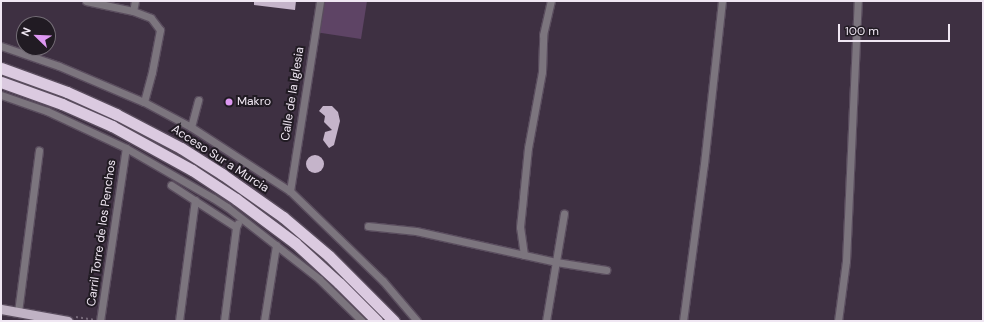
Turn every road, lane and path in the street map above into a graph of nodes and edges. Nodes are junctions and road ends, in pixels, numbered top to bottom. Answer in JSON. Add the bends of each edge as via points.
{"nodes":[{"id":1,"x":86,"y":1,"type":"edge"},
{"id":2,"x":135,"y":1,"type":"edge"},
{"id":3,"x":320,"y":1,"type":"edge"},
{"id":4,"x":550,"y":1,"type":"edge"},
{"id":5,"x":722,"y":1,"type":"edge"},
{"id":6,"x":858,"y":1,"type":"edge"},
{"id":7,"x":134,"y":11,"type":"junction"},
{"id":8,"x":1,"y":46,"type":"edge"},
{"id":9,"x":1,"y":68,"type":"edge"},
{"id":10,"x":1,"y":82,"type":"edge"},
{"id":11,"x":1,"y":96,"type":"edge"},
{"id":12,"x":198,"y":100,"type":"dead end"},
{"id":13,"x":144,"y":102,"type":"junction"},
{"id":14,"x":191,"y":127,"type":"junction"},
{"id":15,"x":126,"y":148,"type":"junction"},
{"id":16,"x":39,"y":150,"type":"dead end"},
{"id":17,"x":171,"y":185,"type":"dead end"},
{"id":18,"x":290,"y":191,"type":"junction"},
{"id":19,"x":213,"y":198,"type":"junction"},
{"id":20,"x":195,"y":200,"type":"junction"},
{"id":21,"x":206,"y":208,"type":"junction"},
{"id":22,"x":564,"y":213,"type":"dead end"},
{"id":23,"x":241,"y":218,"type":"junction"},
{"id":24,"x":368,"y":226,"type":"dead end"},
{"id":25,"x":236,"y":227,"type":"junction"},
{"id":26,"x":276,"y":245,"type":"junction"},
{"id":27,"x":524,"y":254,"type":"junction"},
{"id":28,"x":556,"y":262,"type":"junction"},
{"id":29,"x":606,"y":270,"type":"dead end"},
{"id":30,"x":1,"y":309,"type":"edge"},
{"id":31,"x":18,"y":312,"type":"junction"},
{"id":32,"x":68,"y":321,"type":"edge"},
{"id":33,"x":100,"y":321,"type":"edge"},
{"id":34,"x":179,"y":321,"type":"edge"},
{"id":35,"x":224,"y":321,"type":"edge"},
{"id":36,"x":264,"y":321,"type":"edge"},
{"id":37,"x":362,"y":321,"type":"edge"},
{"id":38,"x":377,"y":321,"type":"edge"},
{"id":39,"x":394,"y":321,"type":"edge"},
{"id":40,"x":417,"y":321,"type":"edge"},
{"id":41,"x":546,"y":321,"type":"edge"},
{"id":42,"x":683,"y":321,"type":"edge"},
{"id":43,"x":838,"y":321,"type":"edge"}],
"edges":[{"from":1,"to":7,"type":"street"},
{"from":2,"to":7,"type":"street"},
{"from":3,"to":18,"type":"street","name":"Calle de la Iglesia"},
{"from":4,"to":27,"type":"street","via":[[523,196],[520,227]]},
{"from":5,"to":42,"type":"street"},
{"from":6,"to":43,"type":"street","via":[[846,261]]},
{"from":7,"to":13,"type":"street","via":[[151,18],[160,30]]},
{"from":8,"to":13,"type":"street","via":[[59,66]]},
{"from":9,"to":39,"type":"highway","name":"Acceso Sur a Murcia","via":[[67,92],[116,114],[181,148],[222,174],[283,217],[329,256]]},
{"from":10,"to":38,"type":"highway","name":"Acceso Sur a Murcia","via":[[62,104],[112,126],[198,174],[295,243]]},
{"from":11,"to":15,"type":"street","via":[[47,111]]},
{"from":12,"to":14,"type":"street"},
{"from":13,"to":14,"type":"street"},
{"from":14,"to":18,"type":"street"},
{"from":15,"to":19,"type":"street"},
{"from":15,"to":33,"type":"street","name":"Carril Torre de los Penchos"},
{"from":16,"to":31,"type":"street"},
{"from":17,"to":20,"type":"street"},
{"from":18,"to":40,"type":"street","via":[[383,281]]},
{"from":19,"to":21,"type":"street"},
{"from":19,"to":23,"type":"street"},
{"from":20,"to":21,"type":"street"},
{"from":20,"to":34,"type":"street"},
{"from":21,"to":25,"type":"street"},
{"from":22,"to":28,"type":"street"},
{"from":23,"to":25,"type":"street"},
{"from":23,"to":26,"type":"street"},
{"from":24,"to":27,"type":"street","via":[[416,231]]},
{"from":25,"to":35,"type":"street"},
{"from":26,"to":36,"type":"street"},
{"from":26,"to":37,"type":"street","via":[[319,279]]},
{"from":27,"to":28,"type":"street"},
{"from":28,"to":29,"type":"street"},
{"from":28,"to":41,"type":"street"},
{"from":30,"to":31,"type":"main road"},
{"from":31,"to":32,"type":"main road"}]}
